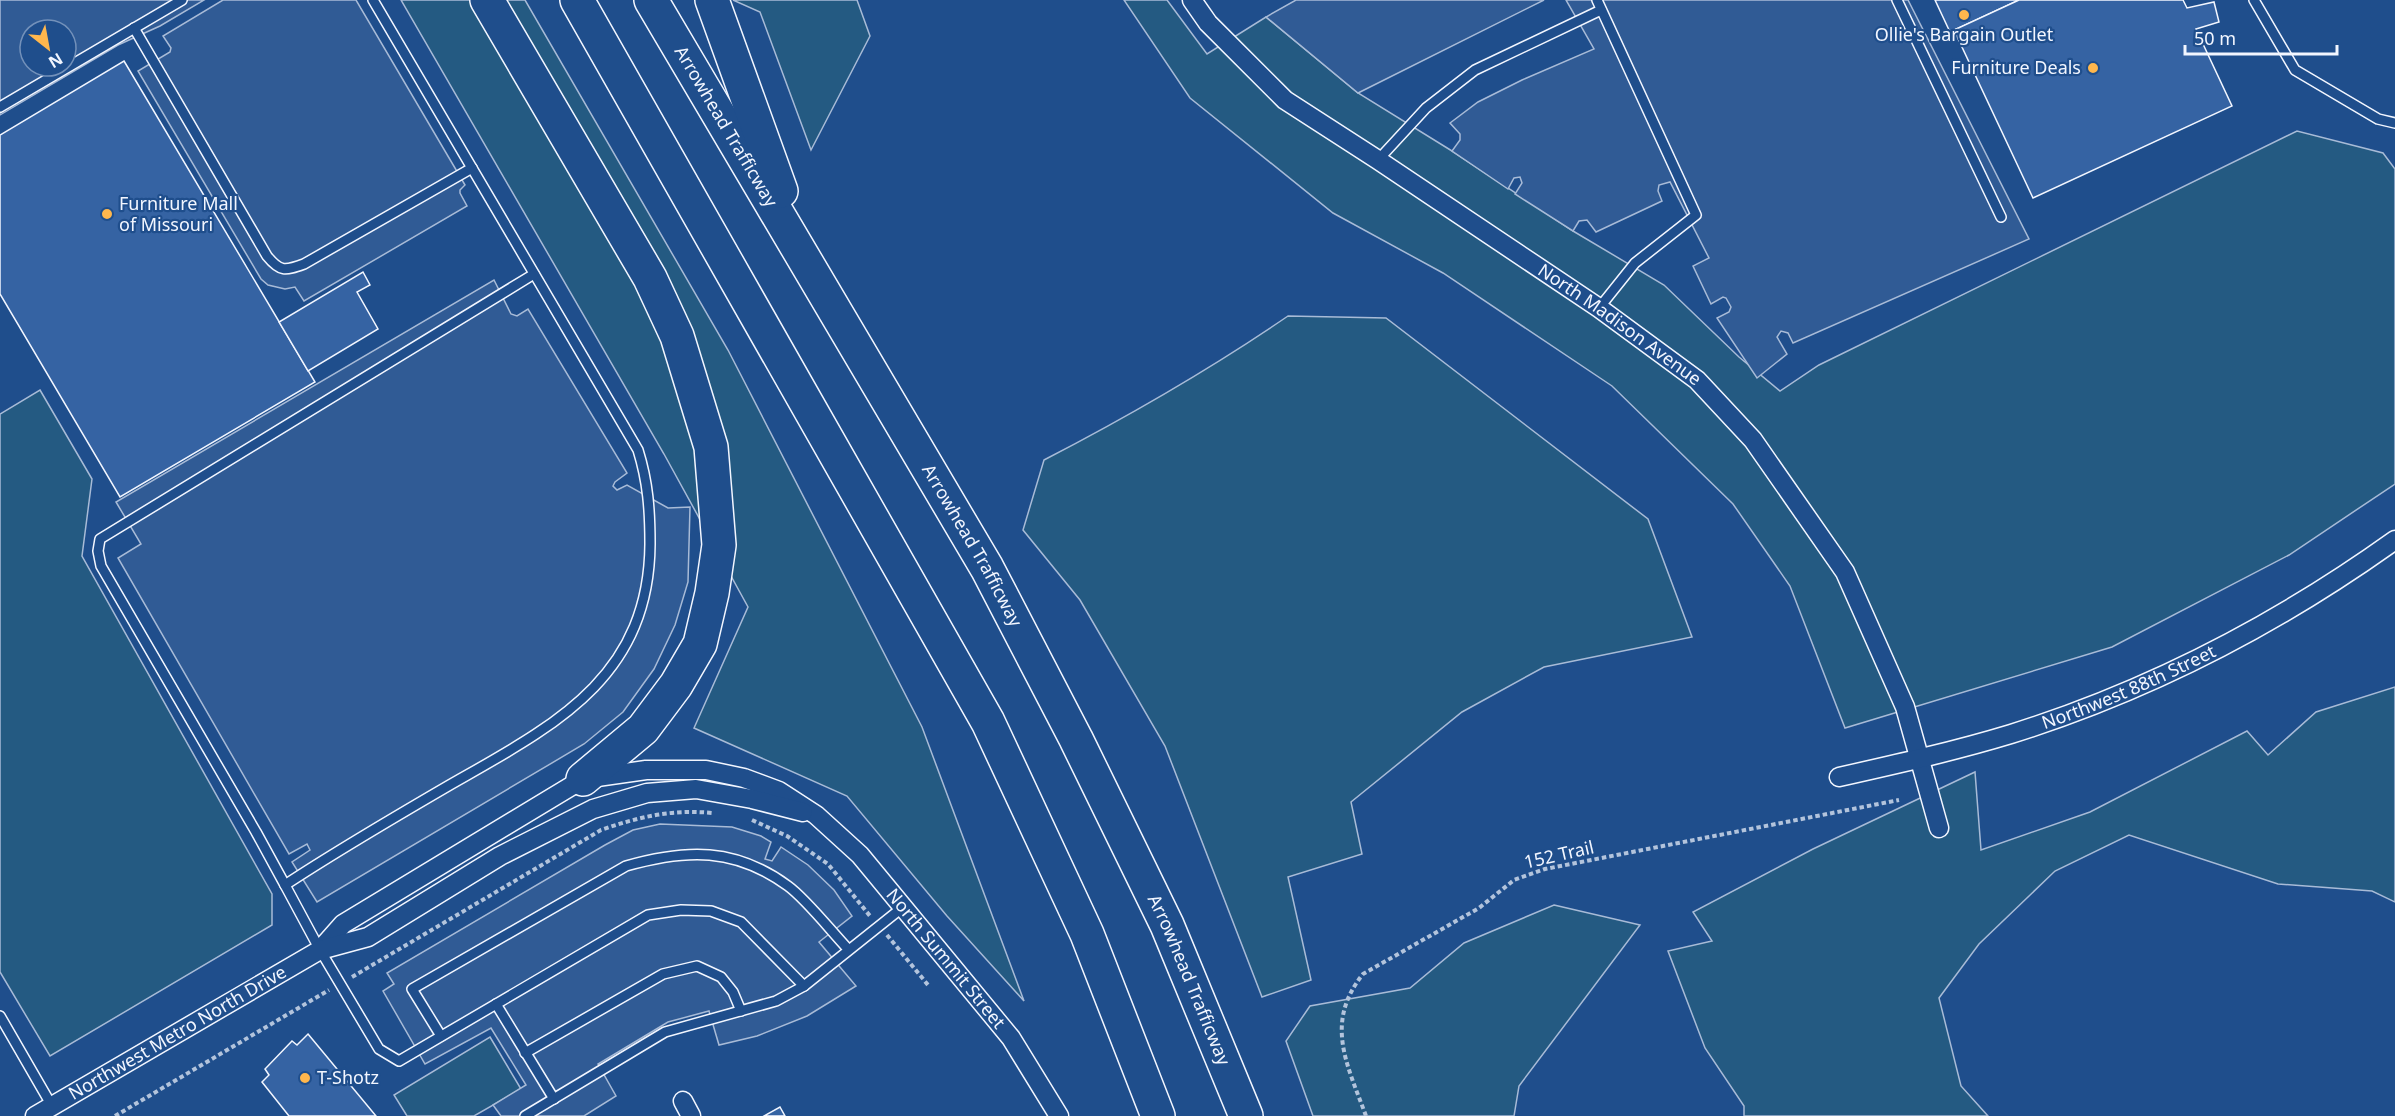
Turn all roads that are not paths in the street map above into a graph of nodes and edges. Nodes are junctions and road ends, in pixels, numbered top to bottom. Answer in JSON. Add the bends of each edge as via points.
{"nodes":[{"id":1,"x":182,"y":0,"type":"edge"},
{"id":2,"x":373,"y":0,"type":"edge"},
{"id":3,"x":486,"y":0,"type":"edge"},
{"id":4,"x":577,"y":0,"type":"edge"},
{"id":5,"x":651,"y":0,"type":"edge"},
{"id":6,"x":712,"y":0,"type":"edge"},
{"id":7,"x":1192,"y":0,"type":"edge"},
{"id":8,"x":1597,"y":0,"type":"edge"},
{"id":9,"x":1897,"y":0,"type":"edge"},
{"id":10,"x":2254,"y":0,"type":"edge"},
{"id":11,"x":1601,"y":10,"type":"junction"},
{"id":12,"x":134,"y":28,"type":"junction"},
{"id":13,"x":0,"y":107,"type":"edge"},
{"id":14,"x":2395,"y":123,"type":"edge"},
{"id":15,"x":1378,"y":160,"type":"junction"},
{"id":16,"x":472,"y":168,"type":"junction"},
{"id":17,"x":2001,"y":217,"type":"dead end"},
{"id":18,"x":808,"y":266,"type":"junction"},
{"id":19,"x":534,"y":274,"type":"junction"},
{"id":20,"x":1599,"y":308,"type":"junction"},
{"id":21,"x":2395,"y":540,"type":"edge"},
{"id":22,"x":1920,"y":759,"type":"junction"},
{"id":23,"x":1839,"y":777,"type":"dead end"},
{"id":24,"x":588,"y":794,"type":"junction"},
{"id":25,"x":816,"y":815,"type":"junction"},
{"id":26,"x":1939,"y":828,"type":"dead end"},
{"id":27,"x":285,"y":885,"type":"junction"},
{"id":28,"x":903,"y":907,"type":"junction"},
{"id":29,"x":848,"y":949,"type":"junction"},
{"id":30,"x":320,"y":950,"type":"junction"},
{"id":31,"x":804,"y":986,"type":"junction"},
{"id":32,"x":496,"y":1004,"type":"junction"},
{"id":33,"x":741,"y":1011,"type":"junction"},
{"id":34,"x":0,"y":1016,"type":"edge"},
{"id":35,"x":441,"y":1036,"type":"junction"},
{"id":36,"x":525,"y":1053,"type":"junction"},
{"id":37,"x":554,"y":1099,"type":"junction"},
{"id":38,"x":52,"y":1106,"type":"junction"},
{"id":39,"x":34,"y":1116,"type":"edge"},
{"id":40,"x":525,"y":1116,"type":"edge"},
{"id":41,"x":1059,"y":1116,"type":"edge"},
{"id":42,"x":1158,"y":1116,"type":"edge"},
{"id":43,"x":1246,"y":1116,"type":"edge"}],
"edges":[{"from":1,"to":12,"type":"lane"},
{"from":2,"to":16,"type":"lane"},
{"from":3,"to":24,"type":"highway","via":[[650,278],[677,336],[711,447],[719,545],[699,644],[676,685]]},
{"from":4,"to":42,"type":"highway","via":[[988,722],[1088,934]]},
{"from":5,"to":18,"type":"highway","name":"Arrowhead Trafficway"},
{"from":6,"to":18,"type":"highway"},
{"from":7,"to":15,"type":"street","name":"North Madison Avenue","via":[[1208,23],[1285,100]]},
{"from":8,"to":11,"type":"lane"},
{"from":9,"to":17,"type":"lane"},
{"from":10,"to":14,"type":"lane","via":[[2295,70],[2378,119]]},
{"from":11,"to":15,"type":"lane","via":[[1475,70],[1426,108]]},
{"from":11,"to":20,"type":"lane","via":[[1696,214],[1635,263]]},
{"from":12,"to":13,"type":"lane"},
{"from":12,"to":16,"type":"lane","via":[[276,267],[288,270],[304,264]]},
{"from":15,"to":20,"type":"street","name":"North Madison Avenue"},
{"from":16,"to":19,"type":"lane"},
{"from":18,"to":43,"type":"highway","name":"Arrowhead Trafficway","via":[[987,568],[1071,729],[1167,925]]},
{"from":19,"to":27,"type":"lane","via":[[638,450],[650,503],[650,573],[642,610],[613,666],[582,699],[542,732]]},
{"from":19,"to":27,"type":"lane","via":[[100,539],[100,566]]},
{"from":20,"to":22,"type":"street","name":"North Madison Avenue","via":[[1697,380],[1753,440],[1845,572],[1905,707]]},
{"from":21,"to":22,"type":"street","name":"Northwest 88th Street","via":[[2273,618],[2188,663],[2109,698],[2012,733]]},
{"from":22,"to":23,"type":"street","name":"Northwest 88th Street"},
{"from":22,"to":26,"type":"street","name":"North Madison Avenue"},
{"from":24,"to":25,"type":"street","name":"North Summit Street","via":[[696,789],[752,798]]},
{"from":24,"to":25,"type":"street","name":"North Summit Street","via":[[646,770],[706,770],[779,791]]},
{"from":24,"to":30,"type":"street","name":"Northwest Metro North Drive","via":[[343,924]]},
{"from":24,"to":30,"type":"street","name":"Northwest Metro North Drive","via":[[500,856],[368,937]]},
{"from":25,"to":28,"type":"street","name":"North Summit Street","via":[[860,855]]},
{"from":27,"to":30,"type":"lane"},
{"from":28,"to":29,"type":"lane"},
{"from":28,"to":41,"type":"street","name":"North Summit Street","via":[[1011,1038]]},
{"from":29,"to":31,"type":"lane"},
{"from":29,"to":35,"type":"lane","via":[[789,886],[749,863],[707,853],[654,858],[626,866],[412,989]]},
{"from":30,"to":35,"type":"lane","via":[[379,1049],[399,1061]]},
{"from":30,"to":38,"type":"street","name":"Northwest Metro North Drive"},
{"from":31,"to":32,"type":"lane","via":[[741,922],[711,911],[681,910],[648,915]]},
{"from":31,"to":33,"type":"lane","via":[[776,1001]]},
{"from":32,"to":35,"type":"lane"},
{"from":32,"to":36,"type":"lane"},
{"from":33,"to":36,"type":"lane","via":[[721,977],[697,966],[663,974]]},
{"from":33,"to":37,"type":"lane","via":[[665,1032]]},
{"from":34,"to":38,"type":"lane"},
{"from":36,"to":37,"type":"lane"},
{"from":37,"to":40,"type":"lane"},
{"from":38,"to":39,"type":"street","name":"Northwest Metro North Drive"}]}
